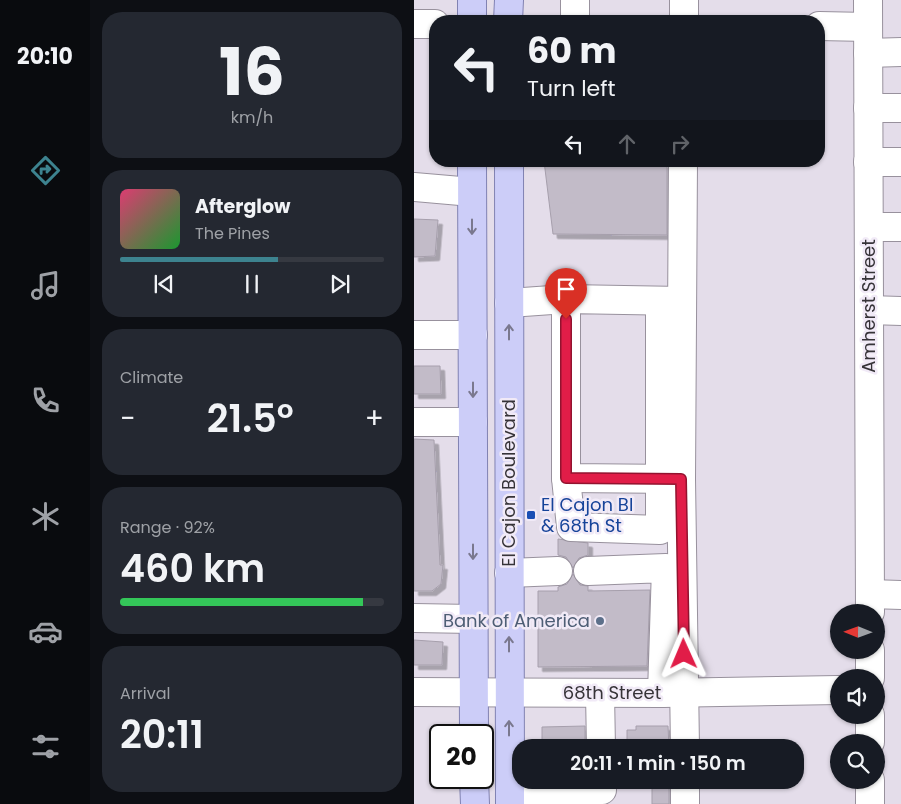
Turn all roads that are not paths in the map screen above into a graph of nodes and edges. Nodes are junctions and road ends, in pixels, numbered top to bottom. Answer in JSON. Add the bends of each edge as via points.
{"nodes":[{"id":1,"x":472,"y":0,"type":"edge"},
{"id":2,"x":509,"y":0,"type":"edge"},
{"id":3,"x":575,"y":0,"type":"edge"},
{"id":4,"x":684,"y":0,"type":"edge"},
{"id":5,"x":868,"y":0,"type":"edge"},
{"id":6,"x":472,"y":15,"type":"edge"},
{"id":7,"x":508,"y":15,"type":"edge"},
{"id":8,"x":575,"y":15,"type":"edge"},
{"id":9,"x":684,"y":15,"type":"edge"},
{"id":10,"x":414,"y":24,"type":"edge"},
{"id":11,"x":429,"y":24,"type":"edge"},
{"id":12,"x":825,"y":28,"type":"edge"},
{"id":13,"x":868,"y":40,"type":"junction"},
{"id":14,"x":901,"y":52,"type":"edge"},
{"id":15,"x":868,"y":108,"type":"junction"},
{"id":16,"x":901,"y":108,"type":"edge"},
{"id":17,"x":868,"y":162,"type":"junction"},
{"id":18,"x":901,"y":162,"type":"edge"},
{"id":19,"x":472,"y":167,"type":"edge"},
{"id":20,"x":508,"y":167,"type":"edge"},
{"id":21,"x":682,"y":167,"type":"edge"},
{"id":22,"x":414,"y":187,"type":"edge"},
{"id":23,"x":472,"y":192,"type":"junction"},
{"id":24,"x":868,"y":227,"type":"junction"},
{"id":25,"x":901,"y":228,"type":"edge"},
{"id":26,"x":566,"y":299,"type":"junction"},
{"id":27,"x":671,"y":301,"type":"junction"},
{"id":28,"x":508,"y":303,"type":"junction"},
{"id":29,"x":868,"y":310,"type":"junction"},
{"id":30,"x":901,"y":310,"type":"edge"},
{"id":31,"x":414,"y":334,"type":"edge"},
{"id":32,"x":473,"y":335,"type":"junction"},
{"id":33,"x":414,"y":422,"type":"edge"},
{"id":34,"x":472,"y":422,"type":"junction"},
{"id":35,"x":566,"y":478,"type":"junction"},
{"id":36,"x":671,"y":478,"type":"junction"},
{"id":37,"x":588,"y":570,"type":"dead end"},
{"id":38,"x":558,"y":572,"type":"dead end"},
{"id":39,"x":509,"y":573,"type":"junction"},
{"id":40,"x":901,"y":595,"type":"edge"},
{"id":41,"x":870,"y":603,"type":"edge"},
{"id":42,"x":414,"y":618,"type":"edge"},
{"id":43,"x":473,"y":619,"type":"junction"},
{"id":44,"x":830,"y":690,"type":"edge"},
{"id":45,"x":414,"y":692,"type":"edge"},
{"id":46,"x":474,"y":692,"type":"junction"},
{"id":47,"x":509,"y":692,"type":"junction"},
{"id":48,"x":600,"y":693,"type":"junction"},
{"id":49,"x":674,"y":693,"type":"junction"},
{"id":50,"x":474,"y":724,"type":"edge"},
{"id":51,"x":601,"y":739,"type":"edge"},
{"id":52,"x":683,"y":739,"type":"edge"},
{"id":53,"x":474,"y":789,"type":"edge"},
{"id":54,"x":602,"y":789,"type":"edge"},
{"id":55,"x":685,"y":789,"type":"edge"},
{"id":56,"x":870,"y":789,"type":"edge"},
{"id":57,"x":510,"y":799,"type":"edge"},
{"id":58,"x":475,"y":804,"type":"edge"},
{"id":59,"x":685,"y":804,"type":"edge"},
{"id":60,"x":870,"y":804,"type":"edge"}],
"edges":[{"from":1,"to":6,"type":"main road"},
{"from":2,"to":7,"type":"main road"},
{"from":3,"to":8,"type":"street"},
{"from":4,"to":9,"type":"street"},
{"from":5,"to":13,"type":"street","name":"Amherst Street"},
{"from":10,"to":11,"type":"street"},
{"from":12,"to":13,"type":"street"},
{"from":13,"to":14,"type":"street"},
{"from":13,"to":15,"type":"street","name":"Amherst Street"},
{"from":15,"to":16,"type":"street"},
{"from":15,"to":17,"type":"street","name":"Amherst Street"},
{"from":17,"to":18,"type":"street"},
{"from":17,"to":24,"type":"street","name":"Amherst Street"},
{"from":19,"to":23,"type":"main road","name":"El Cajon Boulevard"},
{"from":20,"to":28,"type":"main road","name":"El Cajon Boulevard"},
{"from":21,"to":27,"type":"street"},
{"from":22,"to":23,"type":"street"},
{"from":23,"to":32,"type":"main road","name":"El Cajon Boulevard","one_way":true},
{"from":24,"to":25,"type":"street"},
{"from":24,"to":29,"type":"street","name":"Amherst Street"},
{"from":26,"to":27,"type":"street"},
{"from":26,"to":28,"type":"street"},
{"from":26,"to":35,"type":"street"},
{"from":27,"to":36,"type":"street"},
{"from":39,"to":28,"type":"main road","name":"El Cajon Boulevard","one_way":true},
{"from":29,"to":30,"type":"street"},
{"from":29,"to":41,"type":"street","name":"Amherst Street"},
{"from":31,"to":32,"type":"street"},
{"from":32,"to":34,"type":"main road","name":"El Cajon Boulevard","one_way":true},
{"from":33,"to":34,"type":"street"},
{"from":34,"to":43,"type":"main road","name":"El Cajon Boulevard","one_way":true},
{"from":35,"to":36,"type":"street"},
{"from":35,"to":36,"type":"street","via":[[571,527],[660,530]]},
{"from":36,"to":49,"type":"street"},
{"from":37,"to":49,"type":"street","via":[[666,568]]},
{"from":38,"to":39,"type":"street"},
{"from":47,"to":39,"type":"main road","name":"El Cajon Boulevard","one_way":true},
{"from":40,"to":41,"type":"street"},
{"from":42,"to":43,"type":"street"},
{"from":43,"to":46,"type":"main road","name":"El Cajon Boulevard"},
{"from":44,"to":49,"type":"street","name":"68th Street"},
{"from":45,"to":46,"type":"street","name":"68th Street"},
{"from":46,"to":47,"type":"street","name":"68th Street"},
{"from":46,"to":50,"type":"main road","name":"El Cajon Boulevard"},
{"from":47,"to":48,"type":"street","name":"68th Street"},
{"from":57,"to":47,"type":"main road","name":"El Cajon Boulevard","one_way":true},
{"from":48,"to":49,"type":"street","name":"68th Street"},
{"from":48,"to":51,"type":"street"},
{"from":49,"to":52,"type":"street"},
{"from":53,"to":58,"type":"main road"},
{"from":54,"to":57,"type":"street"},
{"from":55,"to":59,"type":"street"},
{"from":56,"to":60,"type":"street"}]}
